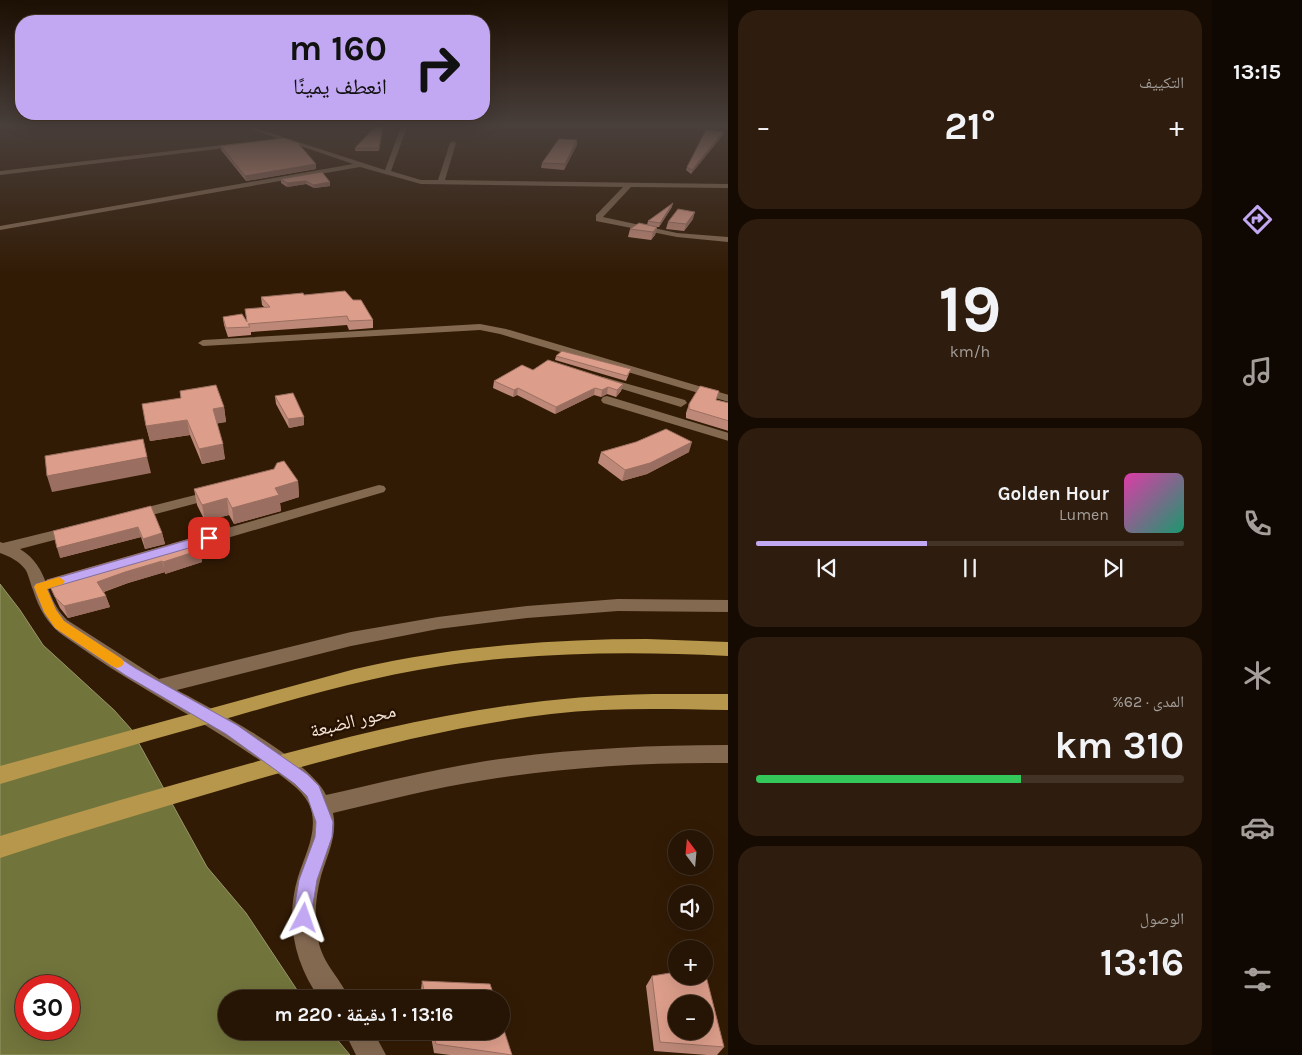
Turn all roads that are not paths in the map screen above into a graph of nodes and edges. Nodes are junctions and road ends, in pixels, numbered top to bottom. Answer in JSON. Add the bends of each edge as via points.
{"nodes":[{"id":1,"x":297,"y":176,"type":"edge"},
{"id":2,"x":397,"y":176,"type":"edge"},
{"id":3,"x":443,"y":176,"type":"edge"},
{"id":4,"x":441,"y":183,"type":"junction"},
{"id":5,"x":628,"y":186,"type":"junction"},
{"id":6,"x":728,"y":186,"type":"edge"},
{"id":7,"x":0,"y":228,"type":"edge"},
{"id":8,"x":728,"y":240,"type":"edge"},
{"id":9,"x":202,"y":344,"type":"dead end"},
{"id":10,"x":590,"y":376,"type":"edge"},
{"id":11,"x":690,"y":387,"type":"junction"},
{"id":12,"x":728,"y":399,"type":"edge"},
{"id":13,"x":607,"y":400,"type":"dead end"},
{"id":14,"x":681,"y":403,"type":"junction"},
{"id":15,"x":670,"y":419,"type":"junction"},
{"id":16,"x":728,"y":437,"type":"edge"},
{"id":17,"x":232,"y":490,"type":"edge"},
{"id":18,"x":379,"y":490,"type":"dead end"},
{"id":19,"x":118,"y":519,"type":"edge"},
{"id":20,"x":89,"y":526,"type":"edge"},
{"id":21,"x":2,"y":548,"type":"edge"},
{"id":22,"x":162,"y":552,"type":"edge"},
{"id":23,"x":728,"y":606,"type":"edge"},
{"id":24,"x":728,"y":649,"type":"edge"},
{"id":25,"x":158,"y":687,"type":"junction"},
{"id":26,"x":728,"y":702,"type":"edge"},
{"id":27,"x":728,"y":754,"type":"edge"},
{"id":28,"x":0,"y":775,"type":"edge"},
{"id":29,"x":320,"y":806,"type":"junction"},
{"id":30,"x":0,"y":847,"type":"edge"},
{"id":31,"x":330,"y":990,"type":"edge"},
{"id":32,"x":363,"y":1040,"type":"edge"},
{"id":33,"x":372,"y":1055,"type":"edge"}],
"edges":[{"from":1,"to":7,"type":"street"},
{"from":2,"to":4,"type":"street","via":[[415,182]]},
{"from":3,"to":4,"type":"street"},
{"from":4,"to":5,"type":"street"},
{"from":5,"to":6,"type":"street"},
{"from":5,"to":8,"type":"street","via":[[599,219],[677,235]]},
{"from":9,"to":11,"type":"street","via":[[480,327]]},
{"from":10,"to":14,"type":"street"},
{"from":11,"to":12,"type":"street"},
{"from":11,"to":14,"type":"street"},
{"from":13,"to":15,"type":"street"},
{"from":14,"to":15,"type":"street"},
{"from":15,"to":16,"type":"street"},
{"from":17,"to":19,"type":"street"},
{"from":18,"to":22,"type":"street"},
{"from":20,"to":21,"type":"street"},
{"from":21,"to":25,"type":"street","via":[[27,559],[45,585],[50,612],[60,624]]},
{"from":23,"to":25,"type":"street","via":[[618,606],[526,612],[438,623],[351,639]]},
{"from":24,"to":28,"type":"highway","via":[[658,646],[554,649],[505,652],[403,666],[334,680]]},
{"from":25,"to":29,"type":"street","via":[[231,730],[301,779],[314,792]]},
{"from":26,"to":30,"type":"highway","name":"محور الضبعة","via":[[612,703],[539,708],[431,725],[328,750]]},
{"from":27,"to":29,"type":"street","via":[[608,757],[508,767]]},
{"from":29,"to":31,"type":"street","via":[[324,837],[308,880],[304,933],[313,964]]},
{"from":32,"to":33,"type":"street"}]}
